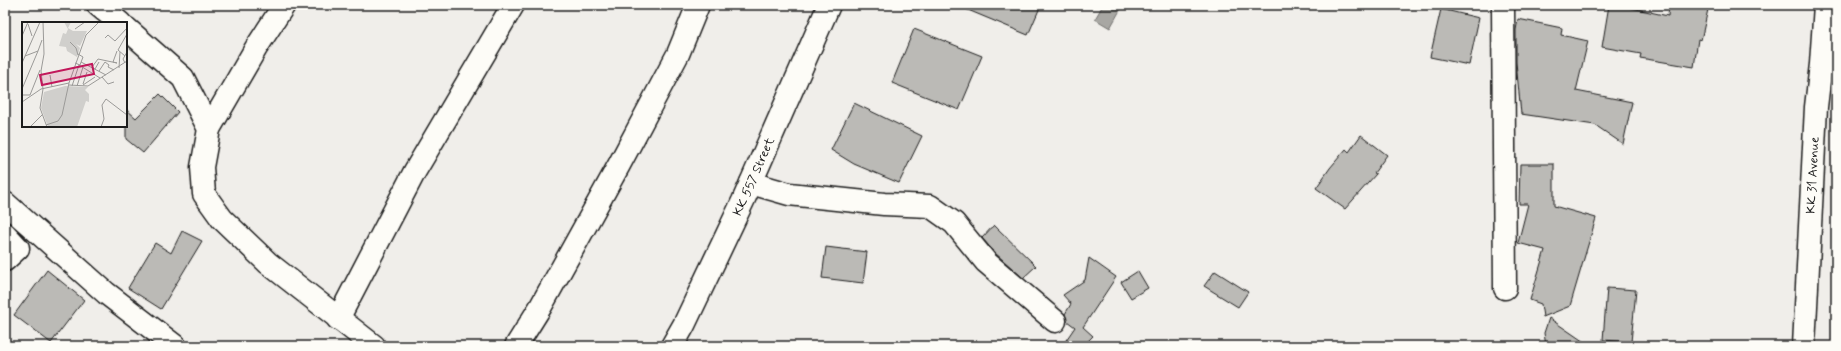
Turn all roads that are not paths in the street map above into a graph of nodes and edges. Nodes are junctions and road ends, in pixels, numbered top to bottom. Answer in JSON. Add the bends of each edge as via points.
{"nodes":[{"id":1,"x":98,"y":5,"type":"edge"},
{"id":2,"x":284,"y":5,"type":"edge"},
{"id":3,"x":514,"y":5,"type":"edge"},
{"id":4,"x":698,"y":5,"type":"edge"},
{"id":5,"x":829,"y":5,"type":"edge"},
{"id":6,"x":1503,"y":5,"type":"edge"},
{"id":7,"x":1825,"y":5,"type":"edge"},
{"id":8,"x":119,"y":22,"type":"edge"},
{"id":9,"x":127,"y":29,"type":"edge"},
{"id":10,"x":209,"y":129,"type":"junction"},
{"id":11,"x":751,"y":183,"type":"junction"},
{"id":12,"x":5,"y":203,"type":"edge"},
{"id":13,"x":5,"y":234,"type":"edge"},
{"id":14,"x":5,"y":260,"type":"edge"},
{"id":15,"x":1505,"y":288,"type":"dead end"},
{"id":16,"x":338,"y":319,"type":"junction"},
{"id":17,"x":1055,"y":321,"type":"dead end"},
{"id":18,"x":175,"y":346,"type":"edge"},
{"id":19,"x":374,"y":346,"type":"edge"},
{"id":20,"x":516,"y":346,"type":"edge"},
{"id":21,"x":672,"y":346,"type":"edge"},
{"id":22,"x":1804,"y":346,"type":"edge"}],
"edges":[{"from":1,"to":8,"type":"street"},
{"from":2,"to":10,"type":"street"},
{"from":3,"to":16,"type":"street","via":[[415,171]]},
{"from":4,"to":20,"type":"street","via":[[678,54],[619,165]]},
{"from":5,"to":11,"type":"street","name":"KK 557 Street"},
{"from":6,"to":15,"type":"street"},
{"from":7,"to":22,"type":"street","name":"KK 31 Avenue","via":[[1816,115]]},
{"from":9,"to":10,"type":"street","via":[[183,78]]},
{"from":10,"to":16,"type":"street","via":[[202,168],[204,194],[222,219],[268,263]]},
{"from":11,"to":17,"type":"street","via":[[789,194],[930,206],[954,223],[986,262]]},
{"from":11,"to":21,"type":"street","name":"KK 557 Street","via":[[684,326]]},
{"from":12,"to":18,"type":"street","via":[[106,293]]},
{"from":13,"to":14,"type":"street","via":[[18,248]]},
{"from":16,"to":19,"type":"street"}]}
